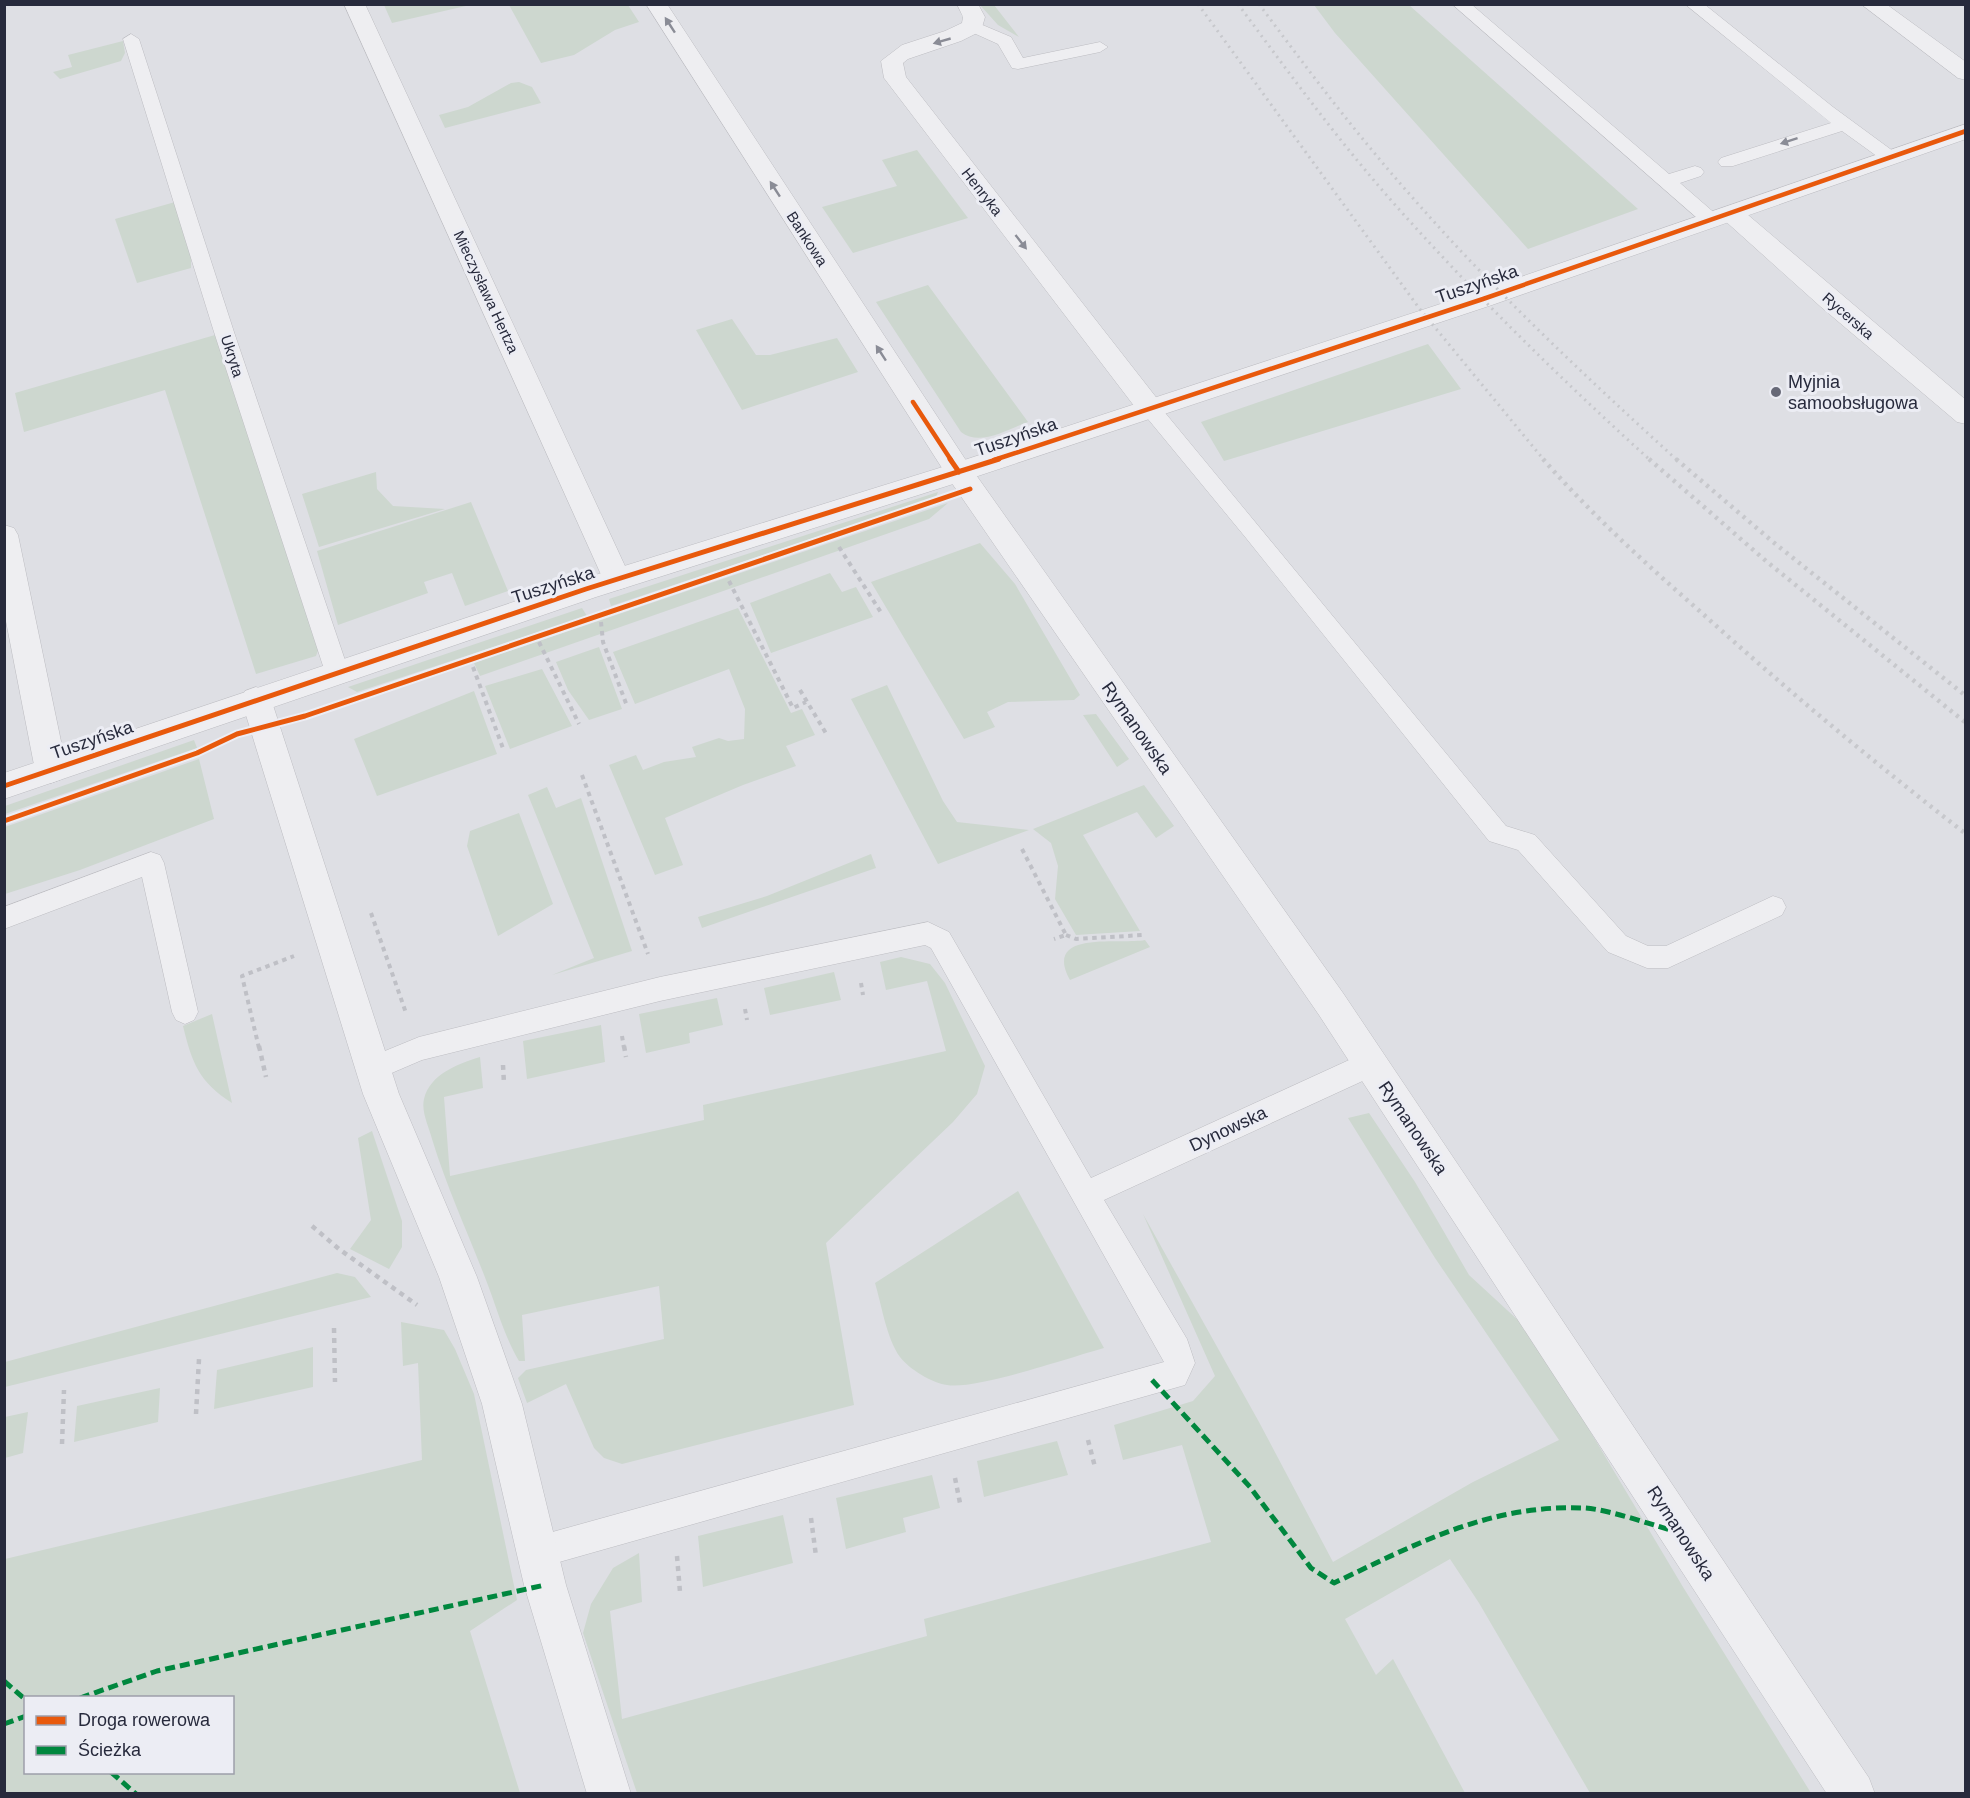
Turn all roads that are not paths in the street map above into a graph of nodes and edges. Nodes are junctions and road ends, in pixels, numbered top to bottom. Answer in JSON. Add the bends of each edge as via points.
{"nodes":[{"id":1,"x":354,"y":4,"type":"edge"},
{"id":2,"x":656,"y":4,"type":"edge"},
{"id":3,"x":1460,"y":4,"type":"edge"},
{"id":4,"x":1693,"y":4,"type":"edge"},
{"id":5,"x":1871,"y":4,"type":"edge"},
{"id":6,"x":970,"y":15,"type":"edge"},
{"id":7,"x":131,"y":39,"type":"dead end"},
{"id":8,"x":1100,"y":47,"type":"dead end"},
{"id":9,"x":1965,"y":73,"type":"edge"},
{"id":10,"x":1845,"y":124,"type":"junction"},
{"id":11,"x":1965,"y":131,"type":"edge"},
{"id":12,"x":1891,"y":158,"type":"junction"},
{"id":13,"x":1726,"y":162,"type":"dead end"},
{"id":14,"x":1695,"y":172,"type":"dead end"},
{"id":15,"x":1668,"y":181,"type":"junction"},
{"id":16,"x":1722,"y":217,"type":"junction"},
{"id":17,"x":1150,"y":408,"type":"junction"},
{"id":18,"x":1965,"y":415,"type":"edge"},
{"id":19,"x":959,"y":472,"type":"junction"},
{"id":20,"x":4,"y":535,"type":"edge"},
{"id":21,"x":617,"y":579,"type":"junction"},
{"id":22,"x":337,"y":672,"type":"junction"},
{"id":23,"x":256,"y":699,"type":"junction"},
{"id":24,"x":51,"y":770,"type":"junction"},
{"id":25,"x":4,"y":786,"type":"edge"},
{"id":26,"x":1773,"y":907,"type":"dead end"},
{"id":27,"x":4,"y":918,"type":"edge"},
{"id":28,"x":185,"y":1012,"type":"dead end"},
{"id":29,"x":1370,"y":1064,"type":"junction"},
{"id":30,"x":373,"y":1069,"type":"junction"},
{"id":31,"x":1086,"y":1194,"type":"junction"},
{"id":32,"x":538,"y":1552,"type":"junction"},
{"id":33,"x":609,"y":1794,"type":"edge"},
{"id":34,"x":1853,"y":1794,"type":"edge"}],
"edges":[{"from":1,"to":21,"type":"street","name":"Mieczysława Hertza"},
{"from":19,"to":2,"type":"street","name":"Bankowa","one_way":true},
{"from":3,"to":15,"type":"lane"},
{"from":4,"to":10,"type":"lane"},
{"from":5,"to":9,"type":"street"},
{"from":6,"to":8,"type":"lane","via":[[1005,41],[1018,64]]},
{"from":6,"to":17,"type":"street","name":"Henryka","one_way":true,"via":[[954,37],[900,53],[892,61],[894,78]]},
{"from":7,"to":22,"type":"lane","name":"Ukryta"},
{"from":10,"to":12,"type":"lane"},
{"from":10,"to":13,"type":"lane","one_way":true},
{"from":11,"to":12,"type":"street","name":"Tuszyńska"},
{"from":12,"to":16,"type":"street","name":"Tuszyńska"},
{"from":14,"to":15,"type":"lane"},
{"from":15,"to":16,"type":"lane"},
{"from":16,"to":17,"type":"street","name":"Tuszyńska"},
{"from":16,"to":18,"type":"street","name":"Rycerska","via":[[1830,301]]},
{"from":17,"to":19,"type":"street","name":"Tuszyńska"},
{"from":17,"to":26,"type":"lane","via":[[1498,834],[1526,842],[1617,944],[1647,957],[1668,957]]},
{"from":19,"to":21,"type":"street","name":"Tuszyńska"},
{"from":19,"to":29,"type":"street","name":"Rymanowska"},
{"from":20,"to":24,"type":"street"},
{"from":21,"to":22,"type":"street","name":"Tuszyńska"},
{"from":22,"to":23,"type":"street","name":"Tuszyńska"},
{"from":23,"to":24,"type":"street","name":"Tuszyńska"},
{"from":23,"to":30,"type":"street"},
{"from":24,"to":25,"type":"street","name":"Tuszyńska"},
{"from":27,"to":28,"type":"lane","via":[[151,863]]},
{"from":29,"to":31,"type":"lane","name":"Dynowska"},
{"from":29,"to":34,"type":"street","name":"Rymanowska"},
{"from":30,"to":31,"type":"lane","via":[[419,1049],[660,989],[928,933],[940,940]]},
{"from":30,"to":32,"type":"street","via":[[458,1276],[502,1404]]},
{"from":31,"to":32,"type":"lane","via":[[1176,1350],[1180,1364],[1174,1374]]},
{"from":32,"to":33,"type":"street"}]}
